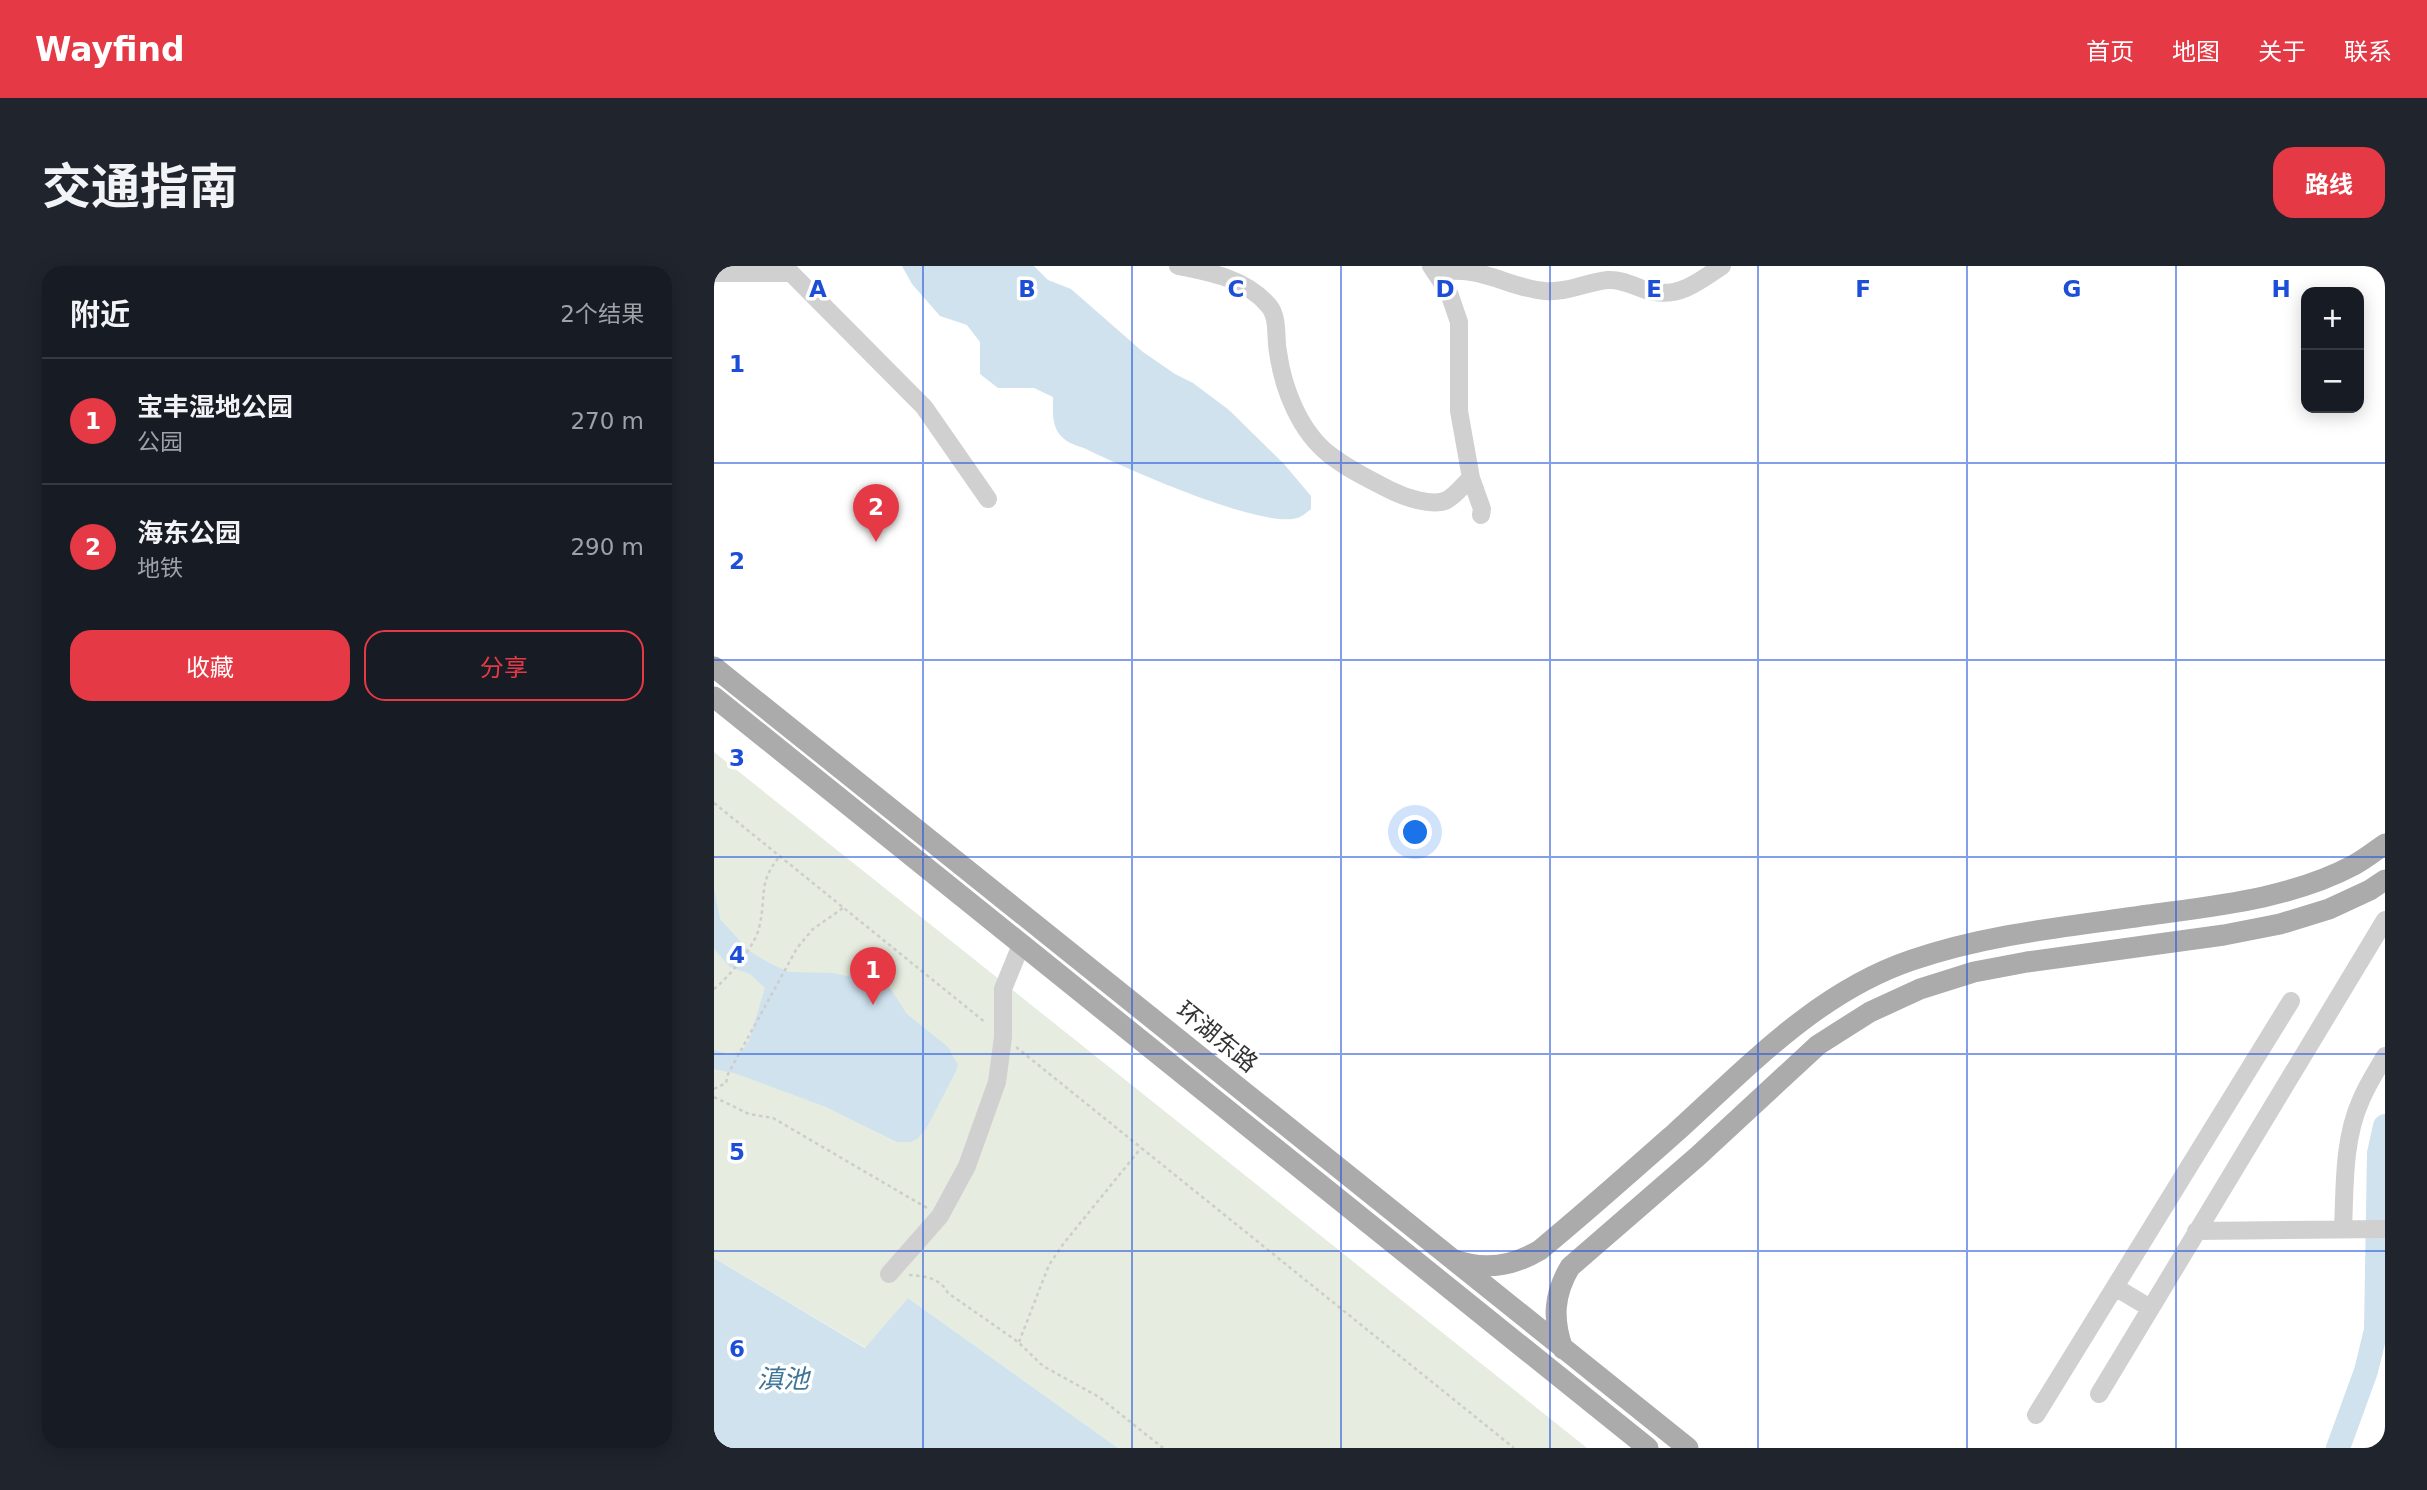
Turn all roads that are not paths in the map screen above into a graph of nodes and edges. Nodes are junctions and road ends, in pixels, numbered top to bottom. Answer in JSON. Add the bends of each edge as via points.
{"nodes":[{"id":1,"x":1178,"y":266,"type":"edge"},
{"id":2,"x":1605,"y":266,"type":"edge"},
{"id":3,"x":1721,"y":266,"type":"edge"},
{"id":4,"x":1433,"y":269,"type":"edge"},
{"id":5,"x":788,"y":270,"type":"edge"},
{"id":6,"x":714,"y":273,"type":"edge"},
{"id":7,"x":1626,"y":282,"type":"junction"},
{"id":8,"x":1471,"y":478,"type":"junction"},
{"id":9,"x":988,"y":499,"type":"dead end"},
{"id":10,"x":1481,"y":515,"type":"dead end"},
{"id":11,"x":714,"y":667,"type":"edge"},
{"id":12,"x":714,"y":698,"type":"edge"},
{"id":13,"x":2385,"y":844,"type":"edge"},
{"id":14,"x":2385,"y":880,"type":"edge"},
{"id":15,"x":2385,"y":920,"type":"edge"},
{"id":16,"x":1021,"y":945,"type":"junction"},
{"id":17,"x":2291,"y":1001,"type":"dead end"},
{"id":18,"x":2385,"y":1056,"type":"edge"},
{"id":19,"x":2344,"y":1229,"type":"junction"},
{"id":20,"x":2385,"y":1229,"type":"edge"},
{"id":21,"x":2196,"y":1231,"type":"junction"},
{"id":22,"x":1451,"y":1258,"type":"junction"},
{"id":23,"x":888,"y":1274,"type":"road end"},
{"id":24,"x":2115,"y":1287,"type":"junction"},
{"id":25,"x":2150,"y":1308,"type":"junction"},
{"id":26,"x":1563,"y":1349,"type":"junction"},
{"id":27,"x":2099,"y":1394,"type":"dead end"},
{"id":28,"x":2036,"y":1415,"type":"dead end"},
{"id":29,"x":1648,"y":1448,"type":"edge"},
{"id":30,"x":1688,"y":1448,"type":"edge"}],
"edges":[{"from":1,"to":8,"type":"street","via":[[1251,289],[1271,308],[1282,375],[1295,408],[1307,432],[1330,456],[1401,496],[1432,502],[1450,499]]},
{"from":2,"to":7,"type":"street"},
{"from":3,"to":7,"type":"street","via":[[1692,287],[1674,292],[1655,292]]},
{"from":4,"to":7,"type":"street","via":[[1463,271],[1545,291],[1566,291],[1608,280]]},
{"from":4,"to":8,"type":"street","via":[[1449,293],[1459,322],[1459,411]]},
{"from":5,"to":6,"type":"street"},
{"from":5,"to":9,"type":"street","via":[[924,407]]},
{"from":8,"to":10,"type":"street"},
{"from":11,"to":22,"type":"main road","name":"环湖东路"},
{"from":12,"to":16,"type":"main road","name":"环湖东路"},
{"from":13,"to":22,"type":"main road","via":[[2356,864],[2273,895],[2000,937],[1909,961],[1855,986],[1801,1020],[1540,1250],[1501,1265],[1475,1265]]},
{"from":14,"to":26,"type":"main road","via":[[2329,909],[2280,924],[1974,972],[1920,989],[1870,1012],[1818,1045],[1570,1267],[1560,1283],[1555,1310]]},
{"from":15,"to":21,"type":"street"},
{"from":16,"to":23,"type":"street","via":[[1003,989],[997,1082],[967,1166],[940,1216]]},
{"from":16,"to":29,"type":"main road","name":"环湖东路"},
{"from":17,"to":24,"type":"street"},
{"from":18,"to":19,"type":"street","via":[[2353,1124]]},
{"from":19,"to":20,"type":"street"},
{"from":19,"to":21,"type":"street"},
{"from":21,"to":25,"type":"street"},
{"from":22,"to":26,"type":"main road","name":"环湖东路"},
{"from":24,"to":25,"type":"street"},
{"from":24,"to":28,"type":"street"},
{"from":25,"to":27,"type":"street"},
{"from":26,"to":30,"type":"main road","name":"环湖东路"}]}
